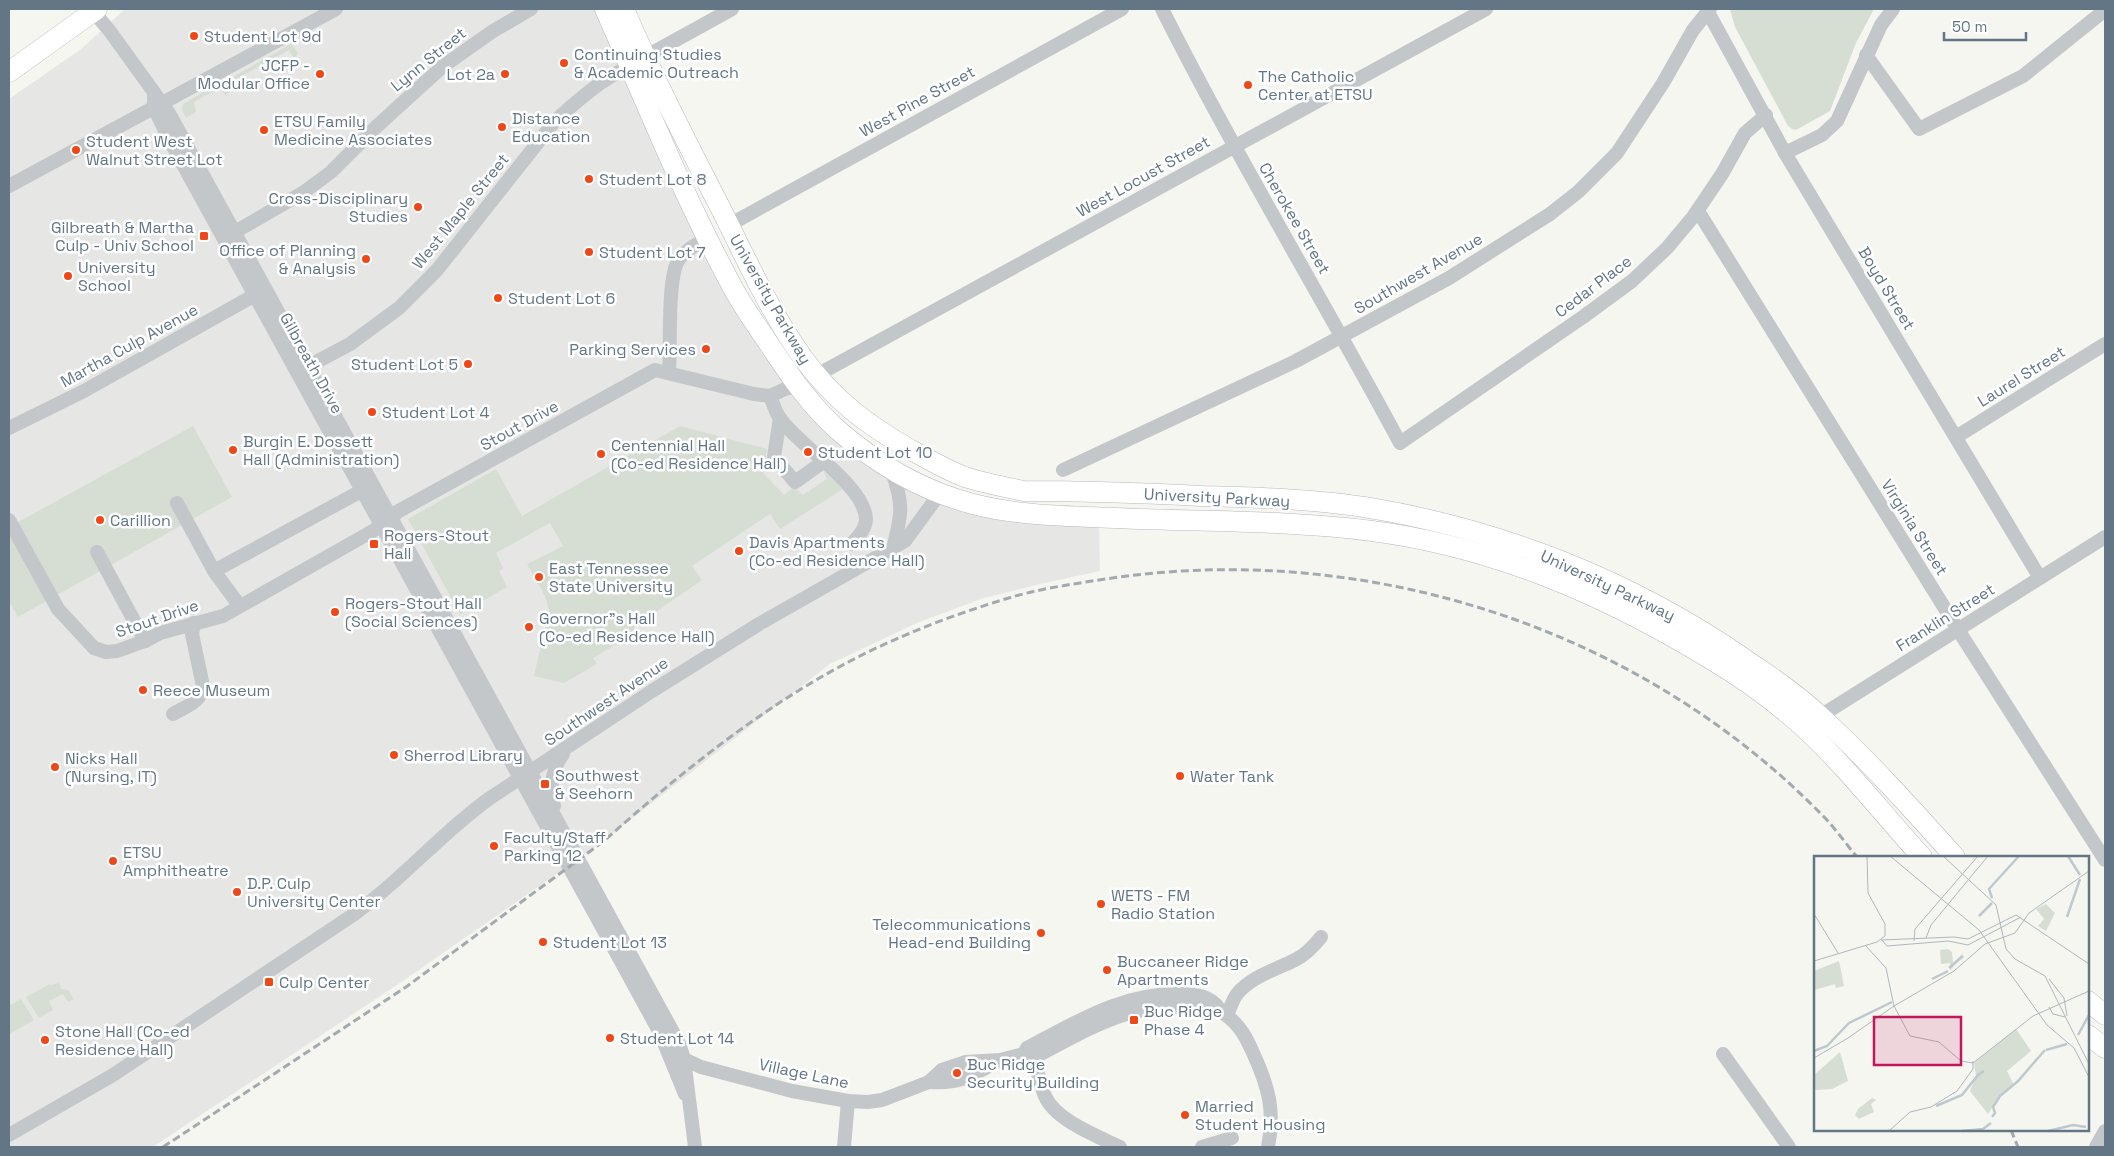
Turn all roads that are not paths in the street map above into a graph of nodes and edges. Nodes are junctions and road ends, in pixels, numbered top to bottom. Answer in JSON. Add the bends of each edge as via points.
{"nodes":[{"id":1,"x":336,"y":9,"type":"edge"},
{"id":2,"x":531,"y":9,"type":"edge"},
{"id":3,"x":606,"y":9,"type":"edge"},
{"id":4,"x":624,"y":9,"type":"edge"},
{"id":5,"x":732,"y":9,"type":"edge"},
{"id":6,"x":1122,"y":9,"type":"edge"},
{"id":7,"x":1162,"y":9,"type":"edge"},
{"id":8,"x":1486,"y":9,"type":"edge"},
{"id":9,"x":1893,"y":9,"type":"edge"},
{"id":10,"x":94,"y":10,"type":"edge"},
{"id":11,"x":1709,"y":10,"type":"edge"},
{"id":12,"x":2105,"y":10,"type":"edge"},
{"id":13,"x":1866,"y":55,"type":"junction"},
{"id":14,"x":637,"y":61,"type":"junction"},
{"id":15,"x":9,"y":72,"type":"edge"},
{"id":16,"x":157,"y":101,"type":"junction"},
{"id":17,"x":1766,"y":115,"type":"junction"},
{"id":18,"x":1234,"y":146,"type":"junction"},
{"id":19,"x":1786,"y":153,"type":"junction"},
{"id":20,"x":9,"y":186,"type":"edge"},
{"id":21,"x":1698,"y":211,"type":"junction"},
{"id":22,"x":729,"y":225,"type":"junction"},
{"id":23,"x":233,"y":233,"type":"junction"},
{"id":24,"x":708,"y":238,"type":"junction"},
{"id":25,"x":254,"y":296,"type":"junction"},
{"id":26,"x":1342,"y":336,"type":"junction"},
{"id":27,"x":2105,"y":344,"type":"edge"},
{"id":28,"x":307,"y":367,"type":"junction"},
{"id":29,"x":669,"y":372,"type":"junction"},
{"id":30,"x":817,"y":375,"type":"junction"},
{"id":31,"x":798,"y":386,"type":"junction"},
{"id":32,"x":770,"y":396,"type":"junction"},
{"id":33,"x":780,"y":418,"type":"junction"},
{"id":34,"x":9,"y":432,"type":"edge"},
{"id":35,"x":1956,"y":438,"type":"junction"},
{"id":36,"x":1400,"y":443,"type":"joint"},
{"id":37,"x":823,"y":462,"type":"junction"},
{"id":38,"x":891,"y":469,"type":"junction"},
{"id":39,"x":949,"y":470,"type":"junction"},
{"id":40,"x":1064,"y":470,"type":"dead end"},
{"id":41,"x":363,"y":490,"type":"junction"},
{"id":42,"x":940,"y":493,"type":"junction"},
{"id":43,"x":1234,"y":497,"type":"junction"},
{"id":44,"x":177,"y":503,"type":"dead end"},
{"id":45,"x":9,"y":520,"type":"edge"},
{"id":46,"x":386,"y":522,"type":"junction"},
{"id":47,"x":1234,"y":523,"type":"junction"},
{"id":48,"x":2105,"y":537,"type":"edge"},
{"id":49,"x":851,"y":544,"type":"dead end"},
{"id":50,"x":892,"y":549,"type":"junction"},
{"id":51,"x":97,"y":552,"type":"dead end"},
{"id":52,"x":219,"y":568,"type":"junction"},
{"id":53,"x":2040,"y":578,"type":"junction"},
{"id":54,"x":239,"y":606,"type":"junction"},
{"id":55,"x":194,"y":623,"type":"junction"},
{"id":56,"x":1958,"y":630,"type":"junction"},
{"id":57,"x":145,"y":642,"type":"junction"},
{"id":58,"x":173,"y":714,"type":"dead end"},
{"id":59,"x":1820,"y":716,"type":"junction"},
{"id":60,"x":1804,"y":727,"type":"junction"},
{"id":61,"x":566,"y":749,"type":"junction"},
{"id":62,"x":525,"y":776,"type":"junction"},
{"id":63,"x":556,"y":817,"type":"junction"},
{"id":64,"x":1921,"y":856,"type":"edge"},
{"id":65,"x":1954,"y":856,"type":"edge"},
{"id":66,"x":2105,"y":860,"type":"edge"},
{"id":67,"x":1322,"y":937,"type":"dead end"},
{"id":68,"x":2089,"y":1002,"type":"edge"},
{"id":69,"x":1224,"y":1013,"type":"junction"},
{"id":70,"x":2105,"y":1016,"type":"edge"},
{"id":71,"x":2089,"y":1036,"type":"edge"},
{"id":72,"x":2105,"y":1048,"type":"edge"},
{"id":73,"x":1028,"y":1054,"type":"junction"},
{"id":74,"x":1723,"y":1054,"type":"dead end"},
{"id":75,"x":678,"y":1061,"type":"junction"},
{"id":76,"x":848,"y":1101,"type":"junction"},
{"id":77,"x":2105,"y":1131,"type":"edge"},
{"id":78,"x":9,"y":1135,"type":"edge"},
{"id":79,"x":1232,"y":1138,"type":"dead end"},
{"id":80,"x":695,"y":1147,"type":"edge"},
{"id":81,"x":844,"y":1147,"type":"edge"},
{"id":82,"x":1120,"y":1147,"type":"edge"},
{"id":83,"x":1202,"y":1147,"type":"edge"},
{"id":84,"x":1268,"y":1147,"type":"edge"},
{"id":85,"x":1789,"y":1147,"type":"edge"},
{"id":86,"x":2096,"y":1147,"type":"edge"}],
"edges":[{"from":1,"to":16,"type":"street"},
{"from":2,"to":23,"type":"street","name":"Lynn Street","via":[[442,66],[331,172],[304,192]]},
{"from":3,"to":14,"type":"highway","name":"University Parkway"},
{"from":4,"to":14,"type":"highway","name":"University Parkway"},
{"from":5,"to":14,"type":"street","name":"West Maple Street"},
{"from":6,"to":22,"type":"street","name":"West Pine Street"},
{"from":7,"to":18,"type":"street","name":"Cherokee Street"},
{"from":8,"to":18,"type":"street","name":"West Locust Street"},
{"from":9,"to":13,"type":"street","via":[[1880,25]]},
{"from":10,"to":15,"type":"highway"},
{"from":10,"to":16,"type":"street","name":"Gilbreath Drive"},
{"from":11,"to":17,"type":"street","name":"Boyd Street"},
{"from":11,"to":26,"type":"street","name":"Southwest Avenue","via":[[1693,30],[1659,90],[1617,153],[1578,192],[1550,214],[1449,278]]},
{"from":12,"to":13,"type":"street","via":[[2023,76],[1919,130]]},
{"from":13,"to":19,"type":"street","via":[[1837,121],[1822,135]]},
{"from":14,"to":22,"type":"highway","name":"University Parkway"},
{"from":14,"to":24,"type":"highway","name":"University Parkway","via":[[690,202]]},
{"from":14,"to":28,"type":"street","name":"West Maple Street","via":[[602,82],[555,121],[437,270],[399,308],[350,344]]},
{"from":16,"to":20,"type":"street"},
{"from":16,"to":23,"type":"street","name":"Gilbreath Drive"},
{"from":16,"to":25,"type":"street","name":"Gilbreath Drive","via":[[170,141]]},
{"from":17,"to":19,"type":"street","name":"Boyd Street"},
{"from":17,"to":21,"type":"street","name":"Cedar Place","via":[[1745,133]]},
{"from":18,"to":26,"type":"street","name":"Cherokee Street"},
{"from":18,"to":30,"type":"street","name":"West Locust Street"},
{"from":19,"to":35,"type":"street","name":"Boyd Street"},
{"from":21,"to":36,"type":"street","name":"Cedar Place","via":[[1667,248],[1632,281]]},
{"from":21,"to":56,"type":"street","name":"Virginia Street"},
{"from":22,"to":24,"type":"highway"},
{"from":22,"to":30,"type":"highway","name":"University Parkway","via":[[782,324]]},
{"from":23,"to":25,"type":"street","name":"Gilbreath Drive"},
{"from":24,"to":29,"type":"street","via":[[684,253],[675,269]]},
{"from":24,"to":31,"type":"highway","name":"University Parkway","via":[[734,291]]},
{"from":25,"to":28,"type":"street","name":"Gilbreath Drive"},
{"from":25,"to":34,"type":"street","name":"Martha Culp Avenue"},
{"from":25,"to":41,"type":"street","name":"Gilbreath Drive"},
{"from":26,"to":36,"type":"street","name":"Cherokee Street"},
{"from":26,"to":40,"type":"street","name":"Southwest Avenue","via":[[1255,381]]},
{"from":27,"to":35,"type":"street","name":"Laurel Street"},
{"from":28,"to":46,"type":"street","name":"Gilbreath Drive"},
{"from":29,"to":32,"type":"street"},
{"from":29,"to":46,"type":"street","name":"Stout Drive","via":[[400,519]]},
{"from":30,"to":31,"type":"highway"},
{"from":30,"to":39,"type":"highway","name":"University Parkway","via":[[859,418]]},
{"from":31,"to":32,"type":"street"},
{"from":31,"to":38,"type":"highway","name":"University Parkway","via":[[841,433]]},
{"from":32,"to":33,"type":"street"},
{"from":33,"to":37,"type":"street"},
{"from":33,"to":37,"type":"street","via":[[774,457],[795,482]]},
{"from":35,"to":53,"type":"street","name":"Boyd Street"},
{"from":37,"to":49,"type":"street","via":[[846,483],[866,514],[863,529]]},
{"from":38,"to":42,"type":"highway","name":"University Parkway"},
{"from":38,"to":50,"type":"street","via":[[901,506]]},
{"from":39,"to":42,"type":"highway"},
{"from":39,"to":43,"type":"highway","name":"University Parkway","via":[[975,480],[1024,491]]},
{"from":41,"to":46,"type":"street","name":"Gilbreath Drive"},
{"from":41,"to":52,"type":"street"},
{"from":42,"to":47,"type":"highway","name":"University Parkway","via":[[972,504],[1026,514]]},
{"from":42,"to":50,"type":"street","name":"Southwest Avenue","via":[[905,541]]},
{"from":43,"to":47,"type":"highway"},
{"from":43,"to":59,"type":"highway","name":"University Parkway","via":[[1363,507],[1420,518],[1498,538],[1558,560],[1690,623],[1754,665]]},
{"from":44,"to":52,"type":"street"},
{"from":45,"to":57,"type":"street","name":"Stout Drive","via":[[58,609],[94,648],[116,651]]},
{"from":46,"to":54,"type":"street","name":"Stout Drive"},
{"from":46,"to":62,"type":"street","name":"Gilbreath Drive"},
{"from":47,"to":60,"type":"highway","name":"University Parkway","via":[[1374,531],[1528,568],[1583,590],[1686,644],[1732,671]]},
{"from":48,"to":53,"type":"street","name":"Franklin Street"},
{"from":50,"to":61,"type":"street","name":"Southwest Avenue","via":[[759,624]]},
{"from":51,"to":57,"type":"street"},
{"from":52,"to":54,"type":"street"},
{"from":53,"to":56,"type":"street","name":"Franklin Street"},
{"from":54,"to":55,"type":"street","name":"Stout Drive","via":[[223,616]]},
{"from":55,"to":57,"type":"street","name":"Stout Drive","via":[[160,633]]},
{"from":55,"to":58,"type":"street","via":[[192,634],[202,694]]},
{"from":56,"to":59,"type":"street","name":"Franklin Street"},
{"from":56,"to":66,"type":"street","name":"Virginia Street"},
{"from":59,"to":60,"type":"street","name":"Franklin Street"},
{"from":59,"to":65,"type":"highway","name":"University Parkway"},
{"from":60,"to":64,"type":"highway","name":"University Parkway"},
{"from":61,"to":62,"type":"street","name":"Southwest Avenue"},
{"from":61,"to":63,"type":"street","via":[[556,762],[553,773]]},
{"from":62,"to":63,"type":"street"},
{"from":62,"to":75,"type":"street","via":[[630,978]]},
{"from":62,"to":78,"type":"street","name":"Southwest Avenue","via":[[468,813],[378,897],[348,919],[113,1074]]},
{"from":63,"to":75,"type":"street","via":[[679,1043]]},
{"from":67,"to":69,"type":"street","via":[[1296,959],[1269,970],[1248,985]]},
{"from":68,"to":70,"type":"highway"},
{"from":69,"to":73,"type":"street","name":"Village Lane","via":[[1192,1007],[1146,1008],[1103,1022]]},
{"from":69,"to":84,"type":"street","via":[[1242,1030],[1269,1092],[1272,1131]]},
{"from":71,"to":72,"type":"highway"},
{"from":73,"to":76,"type":"street","name":"Village Lane","via":[[1000,1060],[969,1077],[949,1083],[929,1082],[882,1100]]},
{"from":73,"to":82,"type":"street","via":[[1051,1106],[1062,1117]]},
{"from":74,"to":85,"type":"street"},
{"from":75,"to":76,"type":"street","name":"Village Lane","via":[[792,1091]]},
{"from":75,"to":80,"type":"street","via":[[677,1079],[690,1104]]},
{"from":76,"to":81,"type":"street"},
{"from":77,"to":86,"type":"street"},
{"from":79,"to":83,"type":"street"}]}
